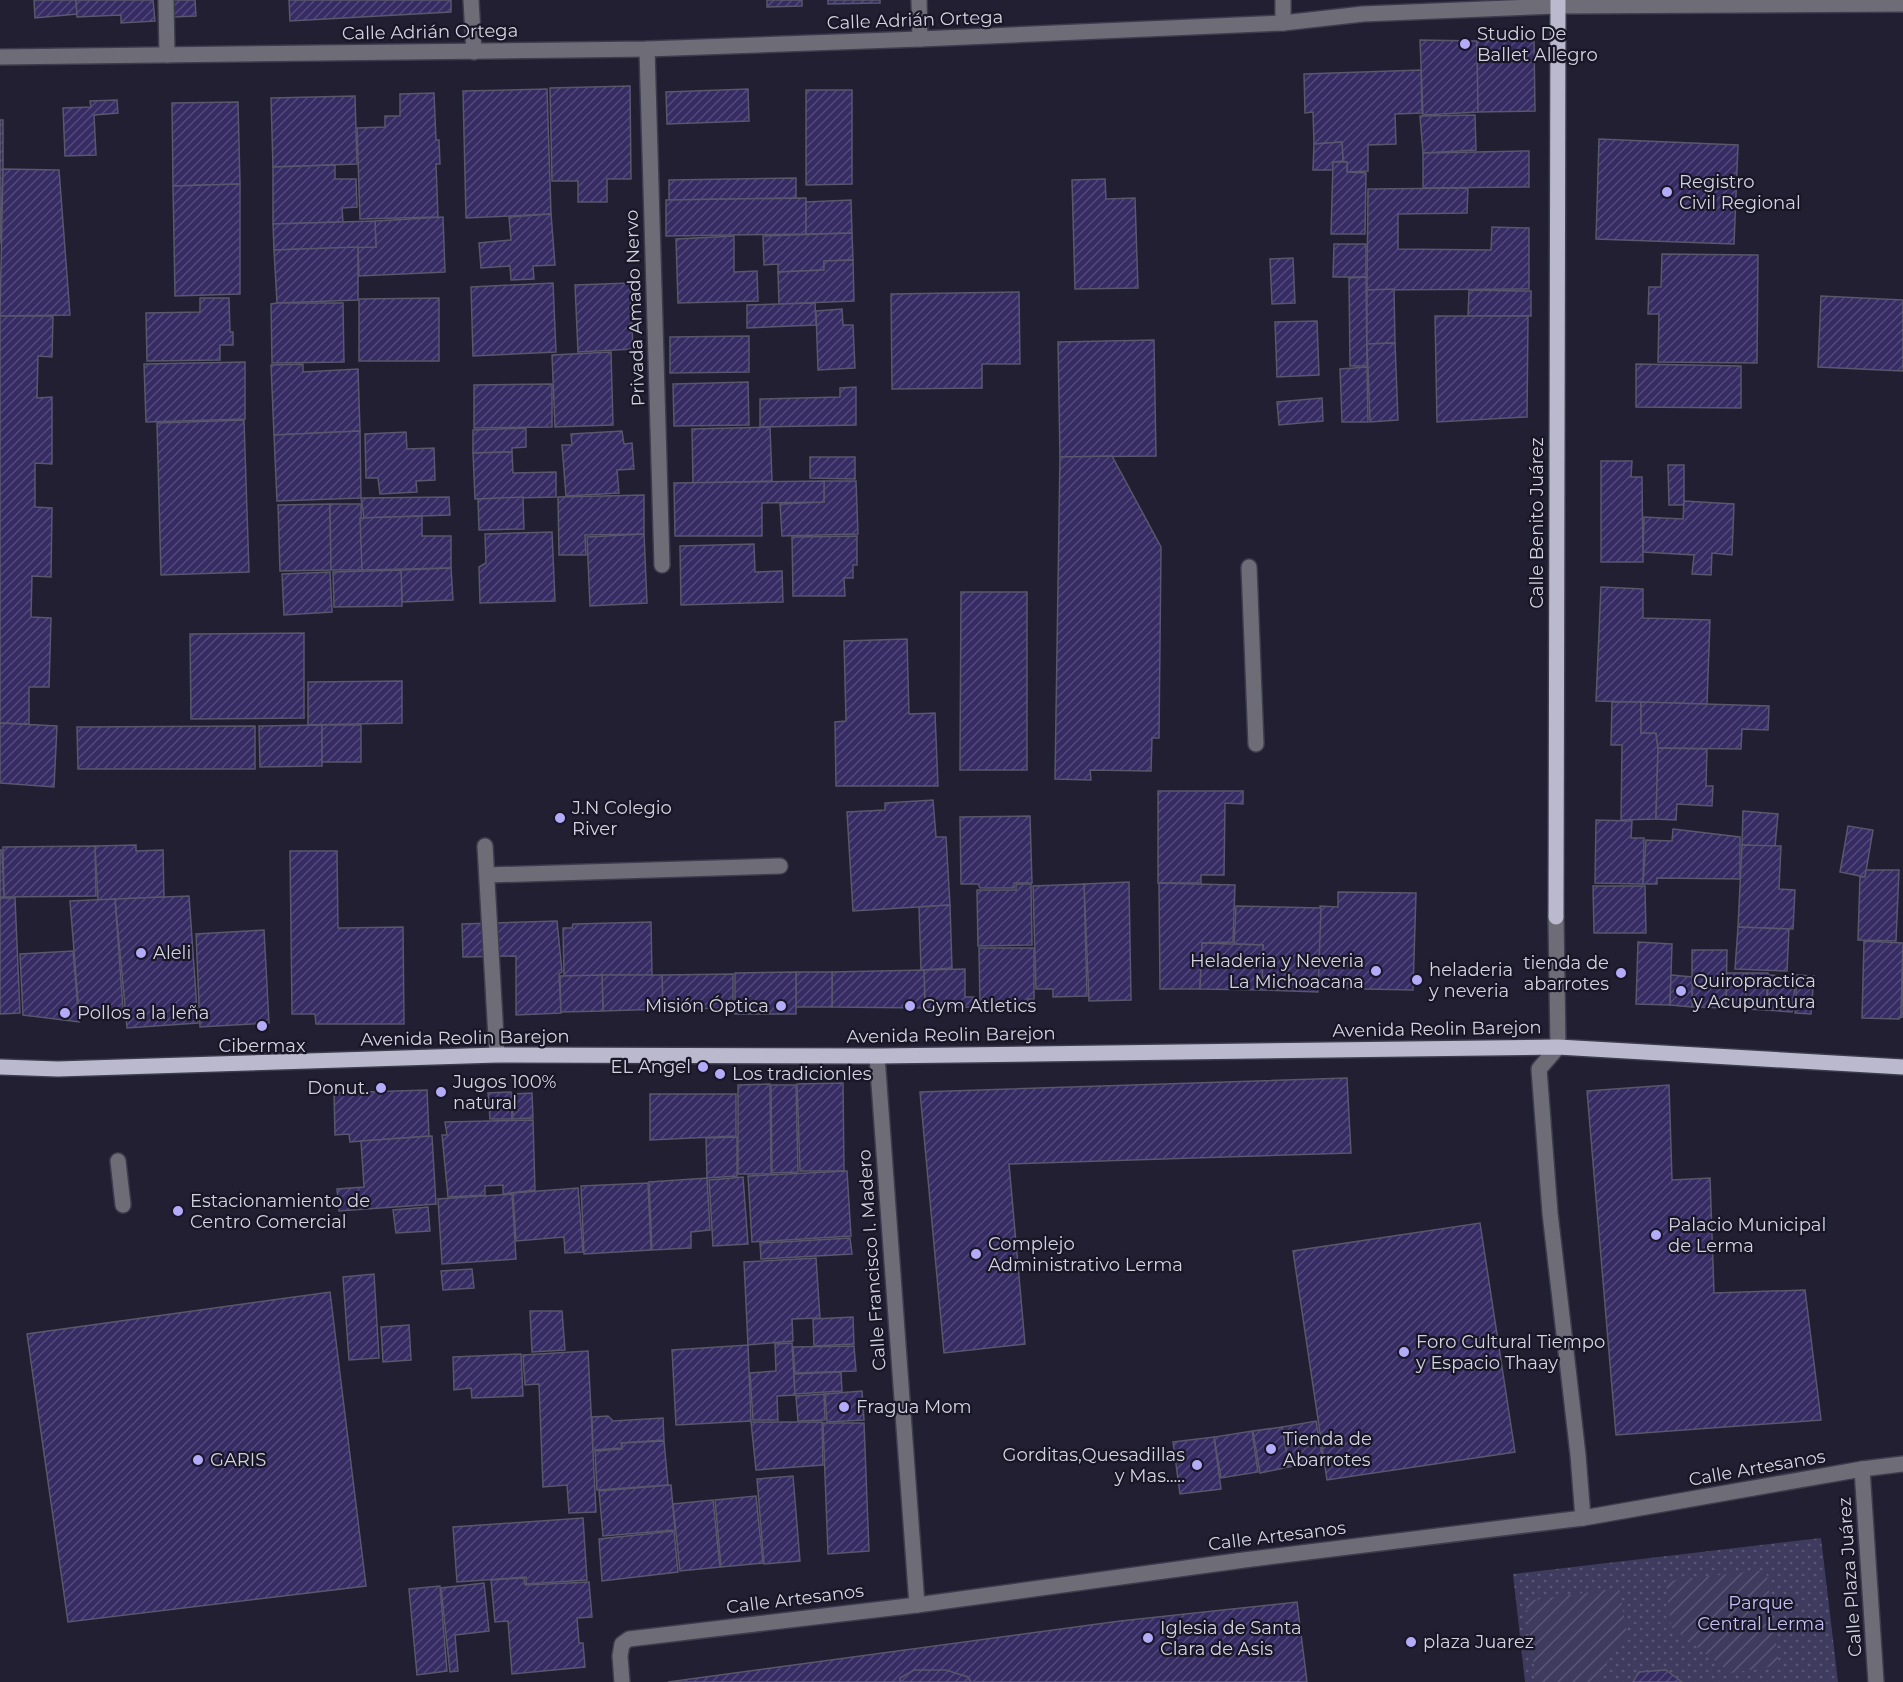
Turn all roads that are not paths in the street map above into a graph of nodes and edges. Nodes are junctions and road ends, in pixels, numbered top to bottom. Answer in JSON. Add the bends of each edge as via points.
{"nodes":[{"id":1,"x":166,"y":0,"type":"edge"},
{"id":2,"x":471,"y":0,"type":"edge"},
{"id":3,"x":919,"y":0,"type":"edge"},
{"id":4,"x":1283,"y":0,"type":"edge"},
{"id":5,"x":1558,"y":3,"type":"edge"},
{"id":6,"x":1903,"y":4,"type":"edge"},
{"id":7,"x":1283,"y":23,"type":"junction"},
{"id":8,"x":920,"y":39,"type":"junction"},
{"id":9,"x":647,"y":49,"type":"junction"},
{"id":10,"x":474,"y":52,"type":"junction"},
{"id":11,"x":167,"y":55,"type":"junction"},
{"id":12,"x":0,"y":57,"type":"edge"},
{"id":13,"x":662,"y":566,"type":"dead end"},
{"id":14,"x":1249,"y":567,"type":"dead end"},
{"id":15,"x":1256,"y":744,"type":"dead end"},
{"id":16,"x":485,"y":846,"type":"dead end"},
{"id":17,"x":780,"y":866,"type":"dead end"},
{"id":18,"x":488,"y":875,"type":"junction"},
{"id":19,"x":1556,"y":917,"type":"joint"},
{"id":20,"x":1558,"y":1047,"type":"junction"},
{"id":21,"x":497,"y":1055,"type":"junction"},
{"id":22,"x":877,"y":1056,"type":"junction"},
{"id":23,"x":0,"y":1067,"type":"edge"},
{"id":24,"x":1903,"y":1067,"type":"edge"},
{"id":25,"x":118,"y":1161,"type":"dead end"},
{"id":26,"x":123,"y":1205,"type":"dead end"},
{"id":27,"x":1903,"y":1464,"type":"edge"},
{"id":28,"x":1862,"y":1469,"type":"junction"},
{"id":29,"x":1583,"y":1518,"type":"junction"},
{"id":30,"x":917,"y":1605,"type":"junction"},
{"id":31,"x":622,"y":1682,"type":"edge"},
{"id":32,"x":1876,"y":1682,"type":"edge"}],
"edges":[{"from":1,"to":11,"type":"street"},
{"from":2,"to":10,"type":"street"},
{"from":3,"to":8,"type":"street"},
{"from":4,"to":7,"type":"street"},
{"from":5,"to":6,"type":"street","name":"Calle Adrián Ortega"},
{"from":5,"to":7,"type":"street","name":"Calle Adrián Ortega","via":[[1363,14]]},
{"from":5,"to":19,"type":"main road","name":"Calle Benito Juárez"},
{"from":7,"to":8,"type":"street","name":"Calle Adrián Ortega"},
{"from":8,"to":9,"type":"street","name":"Calle Adrián Ortega"},
{"from":9,"to":10,"type":"street","name":"Calle Adrián Ortega"},
{"from":9,"to":13,"type":"street","name":"Privada Amado Nervo"},
{"from":10,"to":11,"type":"street","name":"Calle Adrián Ortega"},
{"from":11,"to":12,"type":"street","name":"Calle Adrián Ortega"},
{"from":14,"to":15,"type":"street"},
{"from":16,"to":18,"type":"street"},
{"from":17,"to":18,"type":"street"},
{"from":18,"to":21,"type":"street"},
{"from":19,"to":20,"type":"street","name":"Calle Benito Juárez"},
{"from":20,"to":22,"type":"main road","name":"Avenida Reolin Barejon"},
{"from":20,"to":24,"type":"main road","name":"Avenida Reolin Barejon"},
{"from":20,"to":29,"type":"street","via":[[1539,1069],[1550,1213]]},
{"from":21,"to":22,"type":"main road","name":"Avenida Reolin Barejon"},
{"from":21,"to":23,"type":"main road","name":"Avenida Reolin Barejon","via":[[58,1069]]},
{"from":22,"to":30,"type":"street","name":"Calle Francisco I. Madero"},
{"from":25,"to":26,"type":"street"},
{"from":27,"to":28,"type":"street","name":"Calle Artesanos"},
{"from":28,"to":29,"type":"street","name":"Calle Artesanos"},
{"from":28,"to":32,"type":"street","name":"Calle Plaza Juárez"},
{"from":29,"to":30,"type":"street","name":"Calle Artesanos"},
{"from":30,"to":31,"type":"street","name":"Calle Artesanos","via":[[629,1639],[622,1644],[620,1656]]}]}
